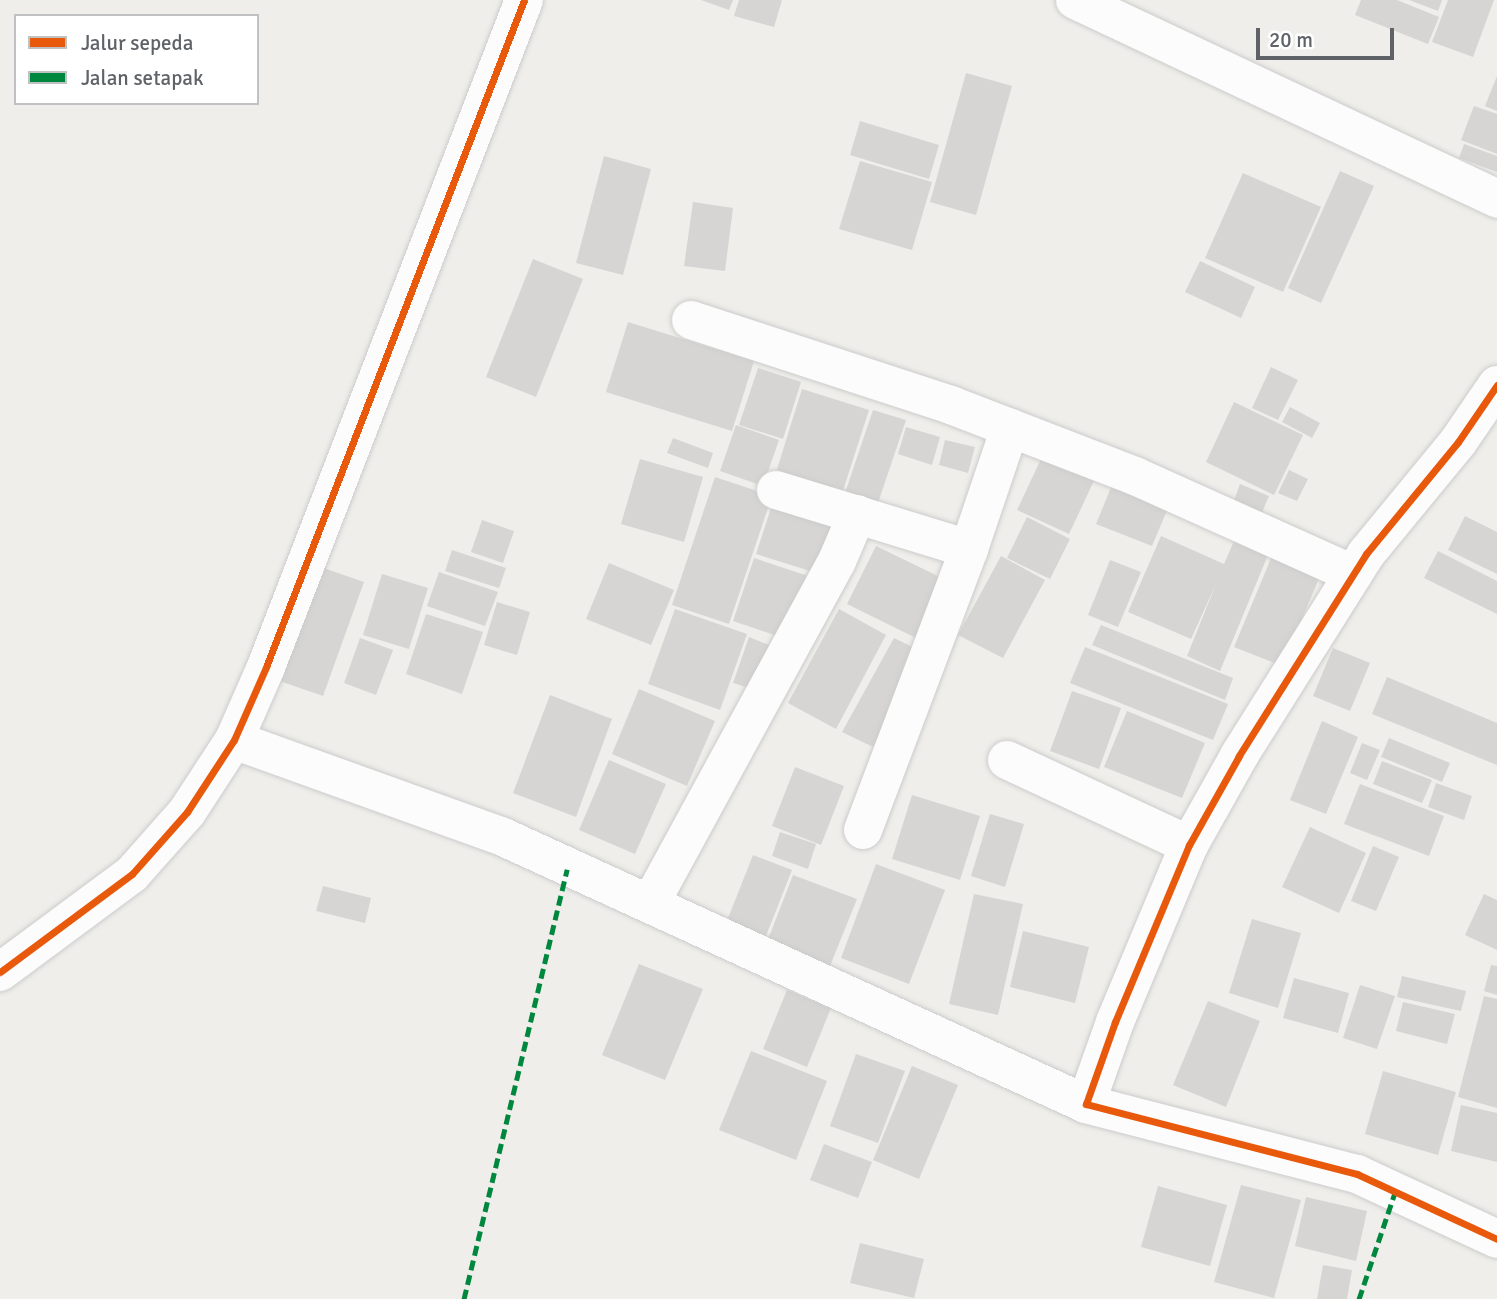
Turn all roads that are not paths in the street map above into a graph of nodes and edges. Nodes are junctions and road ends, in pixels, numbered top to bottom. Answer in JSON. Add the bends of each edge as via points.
{"nodes":[{"id":1,"x":524,"y":0,"type":"edge"},
{"id":2,"x":1075,"y":0,"type":"edge"},
{"id":3,"x":1497,"y":200,"type":"edge"},
{"id":4,"x":691,"y":320,"type":"dead end"},
{"id":5,"x":1497,"y":385,"type":"edge"},
{"id":6,"x":1010,"y":428,"type":"junction"},
{"id":7,"x":776,"y":490,"type":"dead end"},
{"id":8,"x":857,"y":514,"type":"junction"},
{"id":9,"x":969,"y":549,"type":"junction"},
{"id":10,"x":1353,"y":574,"type":"junction"},
{"id":11,"x":234,"y":740,"type":"junction"},
{"id":12,"x":1007,"y":760,"type":"dead end"},
{"id":13,"x":863,"y":830,"type":"dead end"},
{"id":14,"x":1189,"y":845,"type":"junction"},
{"id":15,"x":650,"y":904,"type":"junction"},
{"id":16,"x":0,"y":972,"type":"edge"},
{"id":17,"x":1086,"y":1104,"type":"junction"},
{"id":18,"x":1497,"y":1238,"type":"edge"}],
"edges":[{"from":1,"to":11,"type":"street"},
{"from":2,"to":3,"type":"street"},
{"from":4,"to":6,"type":"street"},
{"from":5,"to":10,"type":"street","via":[[1458,442]]},
{"from":6,"to":9,"type":"street"},
{"from":6,"to":10,"type":"street","via":[[1135,476]]},
{"from":7,"to":8,"type":"street"},
{"from":8,"to":9,"type":"street"},
{"from":8,"to":15,"type":"street","via":[[837,561]]},
{"from":9,"to":13,"type":"street"},
{"from":10,"to":14,"type":"street"},
{"from":11,"to":15,"type":"street","via":[[500,836]]},
{"from":11,"to":16,"type":"street","via":[[187,812],[132,874]]},
{"from":12,"to":14,"type":"street"},
{"from":14,"to":17,"type":"street"},
{"from":15,"to":17,"type":"street"},
{"from":17,"to":18,"type":"street","via":[[1357,1174]]}]}
